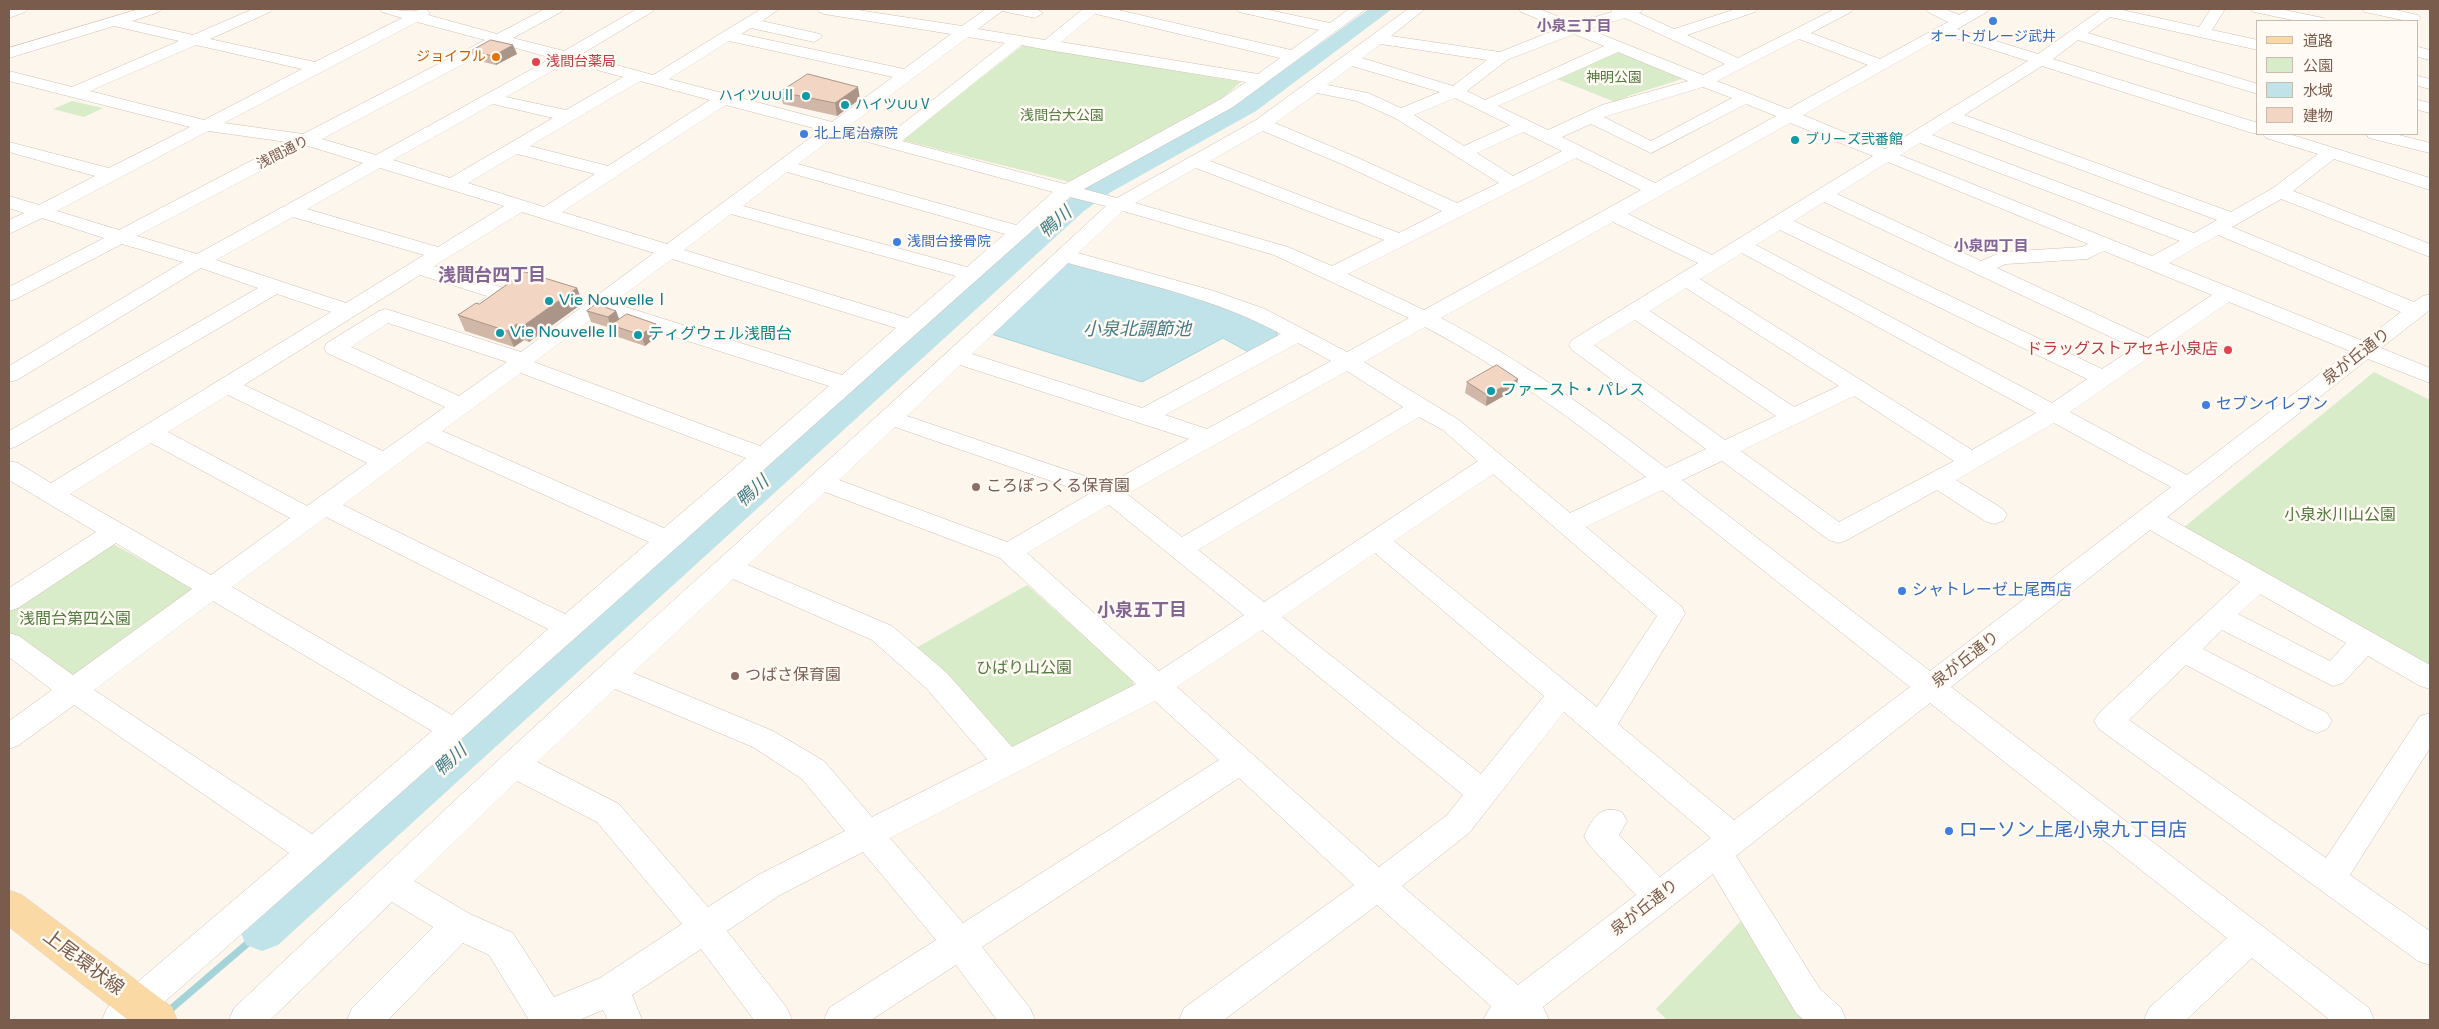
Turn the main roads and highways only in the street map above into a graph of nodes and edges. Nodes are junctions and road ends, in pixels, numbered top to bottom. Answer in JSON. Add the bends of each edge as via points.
{"nodes":[{"id":1,"x":9,"y":906,"type":"edge"},
{"id":2,"x":138,"y":1015,"type":"edge"}],
"edges":[{"from":1,"to":2,"type":"main road","name":"上尾環状線"}]}
